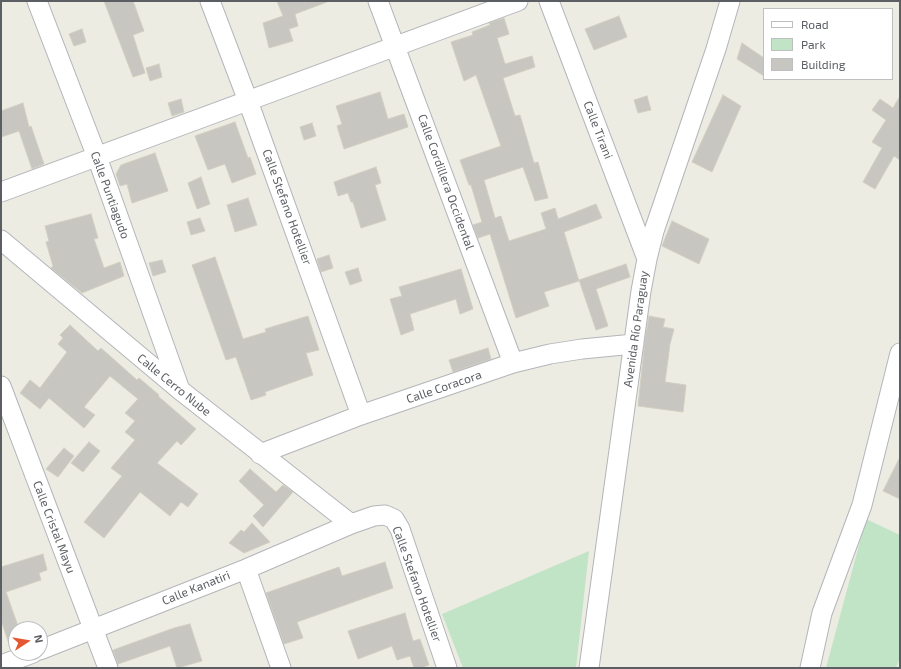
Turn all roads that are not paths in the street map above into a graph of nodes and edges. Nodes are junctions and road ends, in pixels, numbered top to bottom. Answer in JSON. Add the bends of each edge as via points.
{"nodes":[{"id":1,"x":36,"y":1,"type":"edge"},
{"id":2,"x":210,"y":1,"type":"edge"},
{"id":3,"x":378,"y":1,"type":"edge"},
{"id":4,"x":518,"y":1,"type":"edge"},
{"id":5,"x":549,"y":1,"type":"edge"},
{"id":6,"x":728,"y":3,"type":"edge"},
{"id":7,"x":395,"y":47,"type":"junction"},
{"id":8,"x":248,"y":101,"type":"junction"},
{"id":9,"x":97,"y":157,"type":"junction"},
{"id":10,"x":1,"y":192,"type":"edge"},
{"id":11,"x":1,"y":240,"type":"edge"},
{"id":12,"x":647,"y":259,"type":"junction"},
{"id":13,"x":634,"y":344,"type":"junction"},
{"id":14,"x":900,"y":353,"type":"edge"},
{"id":15,"x":513,"y":363,"type":"junction"},
{"id":16,"x":1,"y":386,"type":"edge"},
{"id":17,"x":180,"y":390,"type":"junction"},
{"id":18,"x":361,"y":415,"type":"junction"},
{"id":19,"x":260,"y":454,"type":"junction"},
{"id":20,"x":351,"y":524,"type":"junction"},
{"id":21,"x":246,"y":568,"type":"junction"},
{"id":22,"x":93,"y":630,"type":"junction"},
{"id":23,"x":48,"y":647,"type":"edge"},
{"id":24,"x":12,"y":661,"type":"edge"},
{"id":25,"x":1,"y":665,"type":"edge"},
{"id":26,"x":108,"y":668,"type":"edge"},
{"id":27,"x":281,"y":668,"type":"edge"},
{"id":28,"x":447,"y":668,"type":"edge"},
{"id":29,"x":589,"y":668,"type":"edge"},
{"id":30,"x":810,"y":668,"type":"edge"}],
"edges":[{"from":1,"to":9,"type":"street","name":"Calle Puntiagudo"},
{"from":2,"to":8,"type":"street","name":"Calle Stefano Hotellier"},
{"from":3,"to":7,"type":"street","name":"Calle Cordillera Occidental"},
{"from":4,"to":7,"type":"street"},
{"from":5,"to":12,"type":"street","name":"Calle Tirani"},
{"from":6,"to":12,"type":"street","name":"Avenida Río Paraguay"},
{"from":7,"to":8,"type":"street"},
{"from":7,"to":15,"type":"street","name":"Calle Cordillera Occidental"},
{"from":8,"to":9,"type":"street"},
{"from":8,"to":18,"type":"street","name":"Calle Stefano Hotellier"},
{"from":9,"to":10,"type":"street"},
{"from":9,"to":17,"type":"street","name":"Calle Puntiagudo"},
{"from":11,"to":17,"type":"street","name":"Calle Cerro Nube"},
{"from":12,"to":13,"type":"street","name":"Avenida Río Paraguay"},
{"from":13,"to":15,"type":"street","name":"Calle Coracora","via":[[550,354]]},
{"from":13,"to":29,"type":"street","name":"Avenida Río Paraguay"},
{"from":14,"to":30,"type":"street","via":[[862,505],[822,613]]},
{"from":15,"to":18,"type":"street","name":"Calle Coracora"},
{"from":16,"to":22,"type":"street","name":"Calle Cristal Mayu"},
{"from":17,"to":19,"type":"street","name":"Calle Cerro Nube"},
{"from":18,"to":19,"type":"street","name":"Calle Coracora"},
{"from":19,"to":20,"type":"street","name":"Calle Cerro Nube"},
{"from":20,"to":21,"type":"street","name":"Calle Kanatiri"},
{"from":20,"to":28,"type":"street","name":"Calle Stefano Hotellier","via":[[374,516],[385,515],[394,519],[400,529]]},
{"from":21,"to":22,"type":"street","name":"Calle Kanatiri"},
{"from":21,"to":27,"type":"street"},
{"from":22,"to":23,"type":"street","name":"Calle Kanatiri"},
{"from":22,"to":26,"type":"street","name":"Calle Cristal Mayu"},
{"from":24,"to":25,"type":"street"}]}
